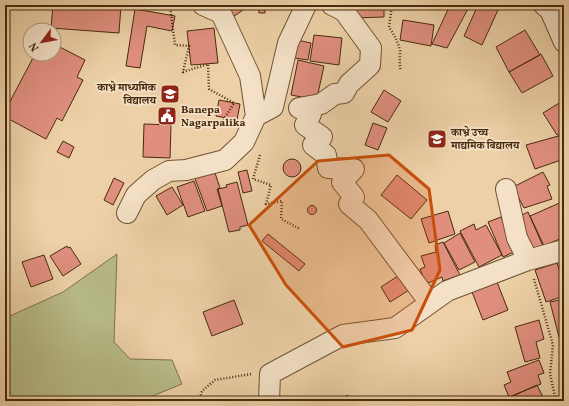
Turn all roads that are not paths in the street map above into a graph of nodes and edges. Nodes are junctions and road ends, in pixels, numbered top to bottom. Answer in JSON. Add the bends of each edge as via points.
{"nodes":[{"id":1,"x":202,"y":5,"type":"edge"},
{"id":2,"x":306,"y":5,"type":"edge"},
{"id":3,"x":332,"y":5,"type":"edge"},
{"id":4,"x":552,"y":7,"type":"edge"},
{"id":5,"x":564,"y":42,"type":"edge"},
{"id":6,"x":256,"y":116,"type":"junction"},
{"id":7,"x":506,"y":189,"type":"dead end"},
{"id":8,"x":127,"y":213,"type":"dead end"},
{"id":9,"x":564,"y":250,"type":"edge"},
{"id":10,"x":528,"y":260,"type":"junction"},
{"id":11,"x":430,"y":303,"type":"junction"},
{"id":12,"x":269,"y":401,"type":"edge"}],
"edges":[{"from":1,"to":6,"type":"street","via":[[221,13],[250,76]]},
{"from":2,"to":6,"type":"street","via":[[288,43],[273,107]]},
{"from":3,"to":11,"type":"street","via":[[344,11],[371,48],[370,65],[349,84],[344,93],[335,94],[321,104],[299,108],[312,114],[305,124],[322,137],[313,145],[326,155],[328,168],[354,169],[342,182],[354,197],[349,204],[368,220]]},
{"from":4,"to":5,"type":"street"},
{"from":6,"to":8,"type":"street","via":[[244,142],[225,160],[186,170],[170,171],[153,180],[136,195]]},
{"from":7,"to":10,"type":"street","via":[[517,238]]},
{"from":9,"to":10,"type":"street"},
{"from":10,"to":11,"type":"street","via":[[447,291]]},
{"from":11,"to":12,"type":"street","via":[[395,328],[343,334],[270,374]]}]}
